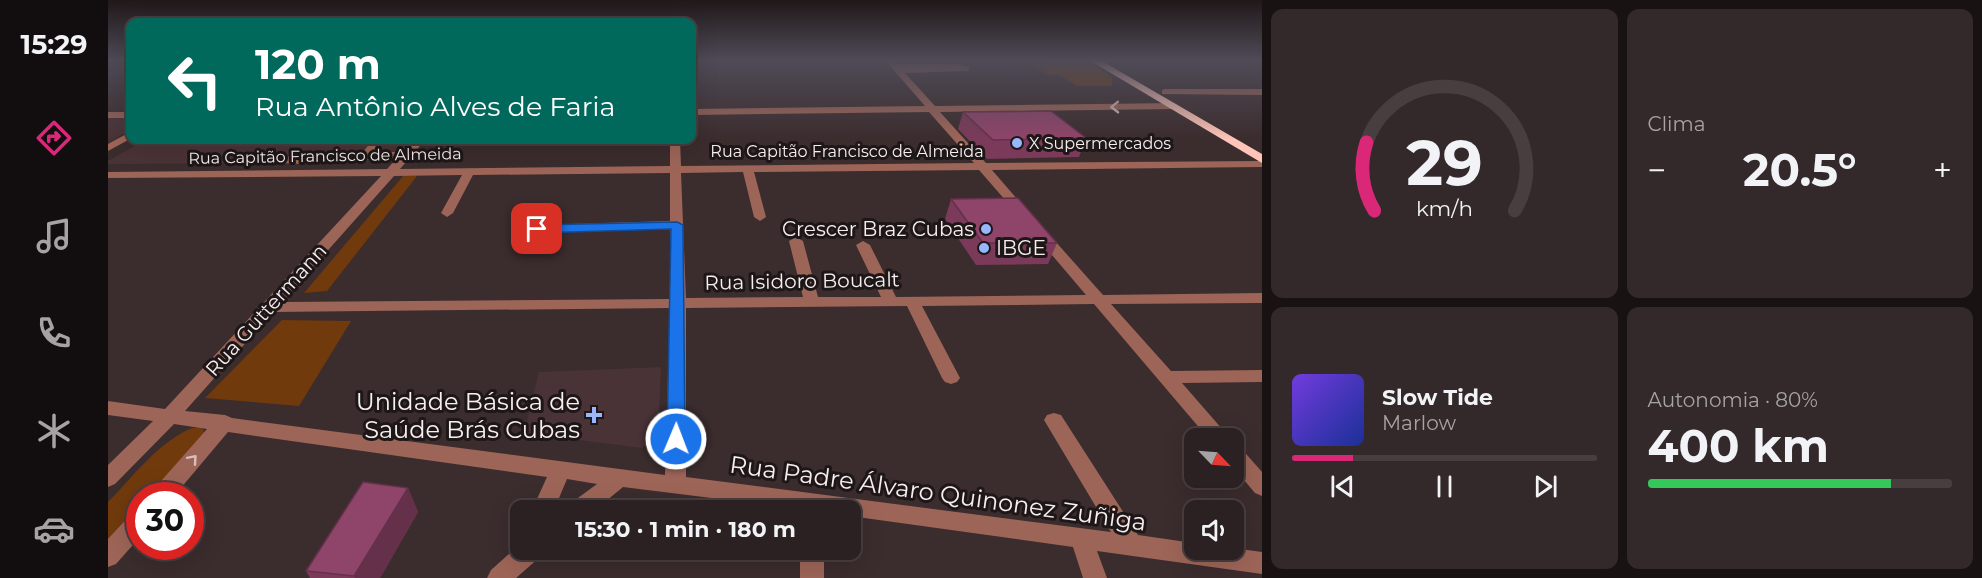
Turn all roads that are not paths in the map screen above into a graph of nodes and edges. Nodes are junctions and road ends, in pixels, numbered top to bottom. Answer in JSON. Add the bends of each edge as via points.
{"nodes":[{"id":1,"x":913,"y":87,"type":"edge"},
{"id":2,"x":1141,"y":87,"type":"edge"},
{"id":3,"x":1156,"y":87,"type":"edge"},
{"id":4,"x":1165,"y":92,"type":"junction"},
{"id":5,"x":1262,"y":92,"type":"edge"},
{"id":6,"x":1174,"y":106,"type":"junction"},
{"id":7,"x":932,"y":109,"type":"junction"},
{"id":8,"x":696,"y":112,"type":"edge"},
{"id":9,"x":108,"y":115,"type":"edge"},
{"id":10,"x":126,"y":115,"type":"edge"},
{"id":11,"x":126,"y":137,"type":"edge"},
{"id":12,"x":375,"y":144,"type":"edge"},
{"id":13,"x":416,"y":144,"type":"edge"},
{"id":14,"x":675,"y":144,"type":"edge"},
{"id":15,"x":108,"y":148,"type":"edge"},
{"id":16,"x":1262,"y":148,"type":"edge"},
{"id":17,"x":267,"y":153,"type":"dead end"},
{"id":18,"x":369,"y":155,"type":"junction"},
{"id":19,"x":406,"y":155,"type":"junction"},
{"id":20,"x":1262,"y":159,"type":"edge"},
{"id":21,"x":1262,"y":164,"type":"edge"},
{"id":22,"x":983,"y":166,"type":"junction"},
{"id":23,"x":676,"y":169,"type":"junction"},
{"id":24,"x":748,"y":169,"type":"junction"},
{"id":25,"x":470,"y":170,"type":"junction"},
{"id":26,"x":391,"y":171,"type":"junction"},
{"id":27,"x":108,"y":175,"type":"edge"},
{"id":28,"x":447,"y":213,"type":"dead end"},
{"id":29,"x":760,"y":217,"type":"dead end"},
{"id":30,"x":677,"y":225,"type":"junction"},
{"id":31,"x":537,"y":229,"type":"dead end"},
{"id":32,"x":796,"y":241,"type":"dead end"},
{"id":33,"x":863,"y":245,"type":"dead end"},
{"id":34,"x":1262,"y":298,"type":"edge"},
{"id":35,"x":891,"y":301,"type":"junction"},
{"id":36,"x":912,"y":301,"type":"junction"},
{"id":37,"x":1099,"y":301,"type":"junction"},
{"id":38,"x":812,"y":302,"type":"junction"},
{"id":39,"x":678,"y":303,"type":"junction"},
{"id":40,"x":270,"y":307,"type":"junction"},
{"id":41,"x":1262,"y":376,"type":"edge"},
{"id":42,"x":1166,"y":377,"type":"junction"},
{"id":43,"x":951,"y":378,"type":"dead end"},
{"id":44,"x":108,"y":408,"type":"edge"},
{"id":45,"x":169,"y":417,"type":"junction"},
{"id":46,"x":1054,"y":420,"type":"dead end"},
{"id":47,"x":225,"y":422,"type":"junction"},
{"id":48,"x":1211,"y":428,"type":"edge"},
{"id":49,"x":1244,"y":466,"type":"edge"},
{"id":50,"x":561,"y":469,"type":"junction"},
{"id":51,"x":108,"y":478,"type":"edge"},
{"id":52,"x":619,"y":478,"type":"junction"},
{"id":53,"x":173,"y":482,"type":"edge"},
{"id":54,"x":675,"y":484,"type":"junction"},
{"id":55,"x":1262,"y":487,"type":"edge"},
{"id":56,"x":547,"y":500,"type":"edge"},
{"id":57,"x":592,"y":500,"type":"edge"},
{"id":58,"x":779,"y":500,"type":"edge"},
{"id":59,"x":861,"y":511,"type":"edge"},
{"id":60,"x":126,"y":536,"type":"edge"},
{"id":61,"x":1081,"y":538,"type":"junction"},
{"id":62,"x":1132,"y":546,"type":"junction"},
{"id":63,"x":108,"y":556,"type":"edge"},
{"id":64,"x":518,"y":560,"type":"edge"},
{"id":65,"x":812,"y":560,"type":"edge"},
{"id":66,"x":1262,"y":563,"type":"edge"},
{"id":67,"x":500,"y":578,"type":"edge"},
{"id":68,"x":812,"y":578,"type":"edge"},
{"id":69,"x":1095,"y":578,"type":"edge"}],
"edges":[{"from":1,"to":7,"type":"street"},
{"from":2,"to":6,"type":"highway"},
{"from":3,"to":4,"type":"highway"},
{"from":4,"to":5,"type":"street"},
{"from":4,"to":16,"type":"highway"},
{"from":6,"to":7,"type":"street","one_way":true},
{"from":6,"to":20,"type":"highway"},
{"from":7,"to":8,"type":"street"},
{"from":7,"to":22,"type":"street"},
{"from":9,"to":10,"type":"street"},
{"from":11,"to":15,"type":"street"},
{"from":12,"to":18,"type":"street"},
{"from":13,"to":19,"type":"street","name":"Rua Guttermann"},
{"from":14,"to":23,"type":"street"},
{"from":17,"to":18,"type":"street","via":[[266,159],[276,160]]},
{"from":18,"to":19,"type":"street"},
{"from":19,"to":26,"type":"street","name":"Rua Guttermann"},
{"from":21,"to":22,"type":"street","name":"Rua Capitão Francisco de Almeida"},
{"from":22,"to":24,"type":"street","name":"Rua Capitão Francisco de Almeida"},
{"from":22,"to":37,"type":"street"},
{"from":23,"to":24,"type":"street","name":"Rua Capitão Francisco de Almeida"},
{"from":23,"to":25,"type":"street","name":"Rua Capitão Francisco de Almeida"},
{"from":23,"to":30,"type":"street"},
{"from":24,"to":29,"type":"street"},
{"from":25,"to":26,"type":"street","name":"Rua Capitão Francisco de Almeida"},
{"from":25,"to":28,"type":"street"},
{"from":26,"to":27,"type":"street","name":"Rua Capitão Francisco de Almeida"},
{"from":26,"to":40,"type":"street","name":"Rua Guttermann"},
{"from":30,"to":31,"type":"street"},
{"from":30,"to":39,"type":"street"},
{"from":32,"to":38,"type":"street"},
{"from":33,"to":35,"type":"street"},
{"from":34,"to":37,"type":"street","name":"Rua Isidoro Boucalt"},
{"from":35,"to":36,"type":"street","name":"Rua Isidoro Boucalt"},
{"from":35,"to":38,"type":"street","name":"Rua Isidoro Boucalt"},
{"from":36,"to":37,"type":"street","name":"Rua Isidoro Boucalt"},
{"from":36,"to":43,"type":"street"},
{"from":37,"to":42,"type":"street"},
{"from":38,"to":39,"type":"street","name":"Rua Isidoro Boucalt"},
{"from":39,"to":40,"type":"street","name":"Rua Isidoro Boucalt"},
{"from":39,"to":54,"type":"street"},
{"from":40,"to":45,"type":"street","name":"Rua Guttermann"},
{"from":41,"to":42,"type":"street"},
{"from":42,"to":48,"type":"street"},
{"from":44,"to":45,"type":"street","name":"Rua Padre Álvaro Quinonez Zuñiga"},
{"from":45,"to":47,"type":"street","name":"Rua Padre Álvaro Quinonez Zuñiga"},
{"from":45,"to":51,"type":"street","name":"Rua Guttermann"},
{"from":46,"to":62,"type":"street"},
{"from":47,"to":50,"type":"street","name":"Rua Padre Álvaro Quinonez Zuñiga"},
{"from":53,"to":47,"type":"street","one_way":true},
{"from":49,"to":55,"type":"street"},
{"from":50,"to":52,"type":"street","name":"Rua Padre Álvaro Quinonez Zuñiga"},
{"from":50,"to":56,"type":"street"},
{"from":52,"to":54,"type":"street","name":"Rua Padre Álvaro Quinonez Zuñiga"},
{"from":52,"to":57,"type":"street"},
{"from":54,"to":58,"type":"street","name":"Rua Padre Álvaro Quinonez Zuñiga"},
{"from":59,"to":61,"type":"street","name":"Rua Padre Álvaro Quinonez Zuñiga"},
{"from":60,"to":63,"type":"street"},
{"from":61,"to":62,"type":"street","name":"Rua Padre Álvaro Quinonez Zuñiga"},
{"from":61,"to":69,"type":"street"},
{"from":62,"to":66,"type":"street","name":"Rua Padre Álvaro Quinonez Zuñiga"},
{"from":64,"to":67,"type":"street"},
{"from":65,"to":68,"type":"street"}]}
